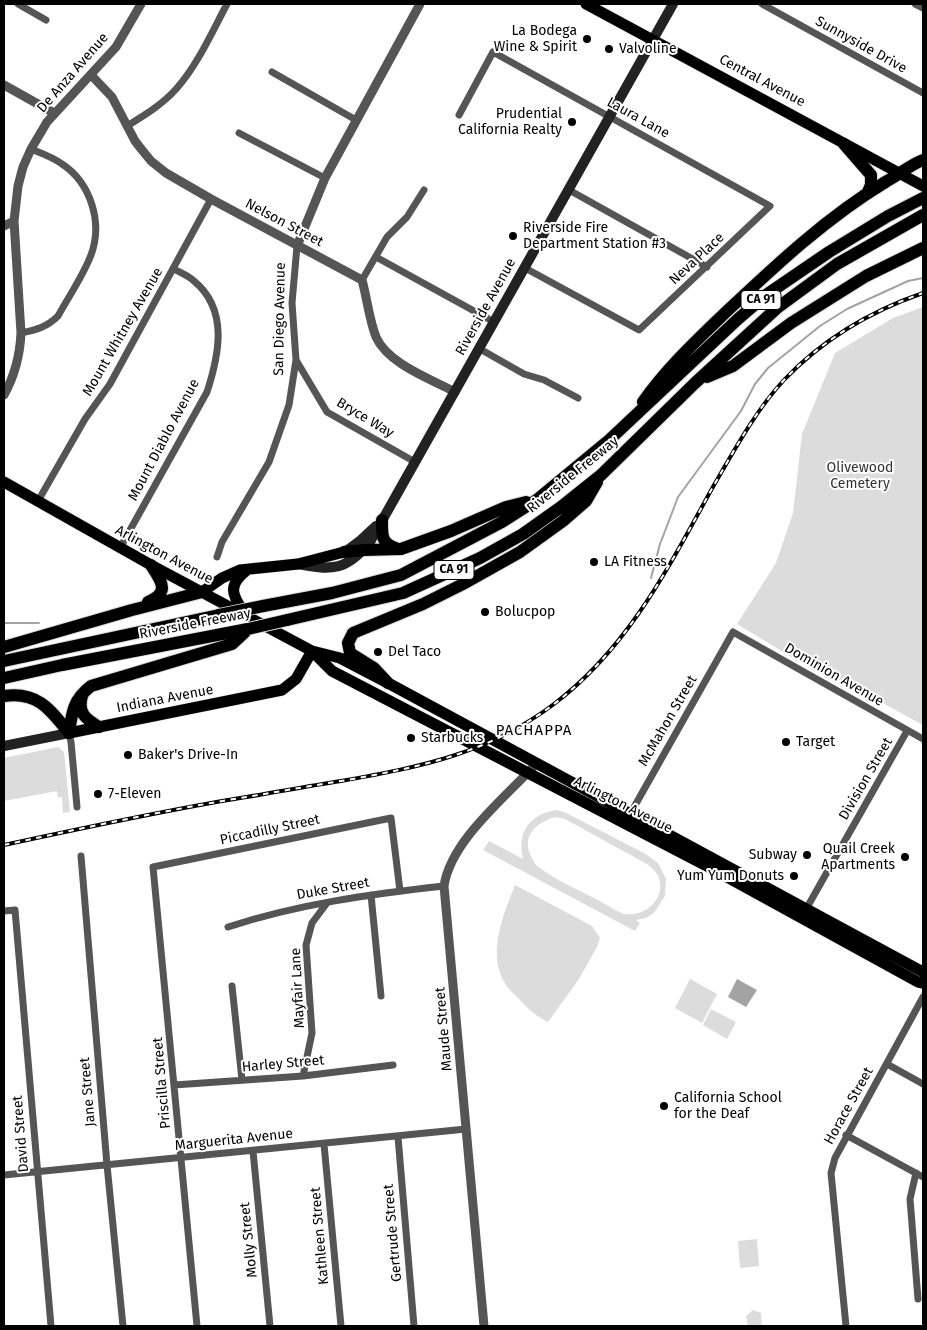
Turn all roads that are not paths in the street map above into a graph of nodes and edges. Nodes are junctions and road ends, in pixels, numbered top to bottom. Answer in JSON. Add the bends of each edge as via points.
{"nodes":[{"id":1,"x":18,"y":4,"type":"edge"},
{"id":2,"x":141,"y":4,"type":"edge"},
{"id":3,"x":227,"y":4,"type":"edge"},
{"id":4,"x":420,"y":4,"type":"edge"},
{"id":5,"x":586,"y":4,"type":"edge"},
{"id":6,"x":673,"y":4,"type":"edge"},
{"id":7,"x":761,"y":4,"type":"edge"},
{"id":8,"x":915,"y":4,"type":"edge"},
{"id":9,"x":923,"y":8,"type":"edge"},
{"id":10,"x":46,"y":20,"type":"dead end"},
{"id":11,"x":654,"y":40,"type":"junction"},
{"id":12,"x":272,"y":72,"type":"dead end"},
{"id":13,"x":92,"y":76,"type":"junction"},
{"id":14,"x":4,"y":85,"type":"edge"},
{"id":15,"x":923,"y":93,"type":"edge"},
{"id":16,"x":54,"y":113,"type":"junction"},
{"id":17,"x":459,"y":116,"type":"dead end"},
{"id":18,"x":610,"y":116,"type":"junction"},
{"id":19,"x":356,"y":120,"type":"junction"},
{"id":20,"x":127,"y":126,"type":"junction"},
{"id":21,"x":239,"y":133,"type":"dead end"},
{"id":22,"x":844,"y":144,"type":"junction"},
{"id":23,"x":31,"y":149,"type":"junction"},
{"id":24,"x":923,"y":160,"type":"edge"},
{"id":25,"x":900,"y":174,"type":"junction"},
{"id":26,"x":325,"y":178,"type":"junction"},
{"id":27,"x":923,"y":186,"type":"edge"},
{"id":28,"x":424,"y":190,"type":"dead end"},
{"id":29,"x":569,"y":190,"type":"junction"},
{"id":30,"x":866,"y":194,"type":"junction"},
{"id":31,"x":211,"y":200,"type":"junction"},
{"id":32,"x":918,"y":201,"type":"edge"},
{"id":33,"x":770,"y":206,"type":"joint"},
{"id":34,"x":918,"y":218,"type":"edge"},
{"id":35,"x":14,"y":221,"type":"junction"},
{"id":36,"x":4,"y":226,"type":"edge"},
{"id":37,"x":296,"y":246,"type":"junction"},
{"id":38,"x":923,"y":248,"type":"edge"},
{"id":39,"x":376,"y":256,"type":"junction"},
{"id":40,"x":707,"y":267,"type":"junction"},
{"id":41,"x":525,"y":268,"type":"junction"},
{"id":42,"x":174,"y":269,"type":"junction"},
{"id":43,"x":362,"y":280,"type":"junction"},
{"id":44,"x":494,"y":322,"type":"junction"},
{"id":45,"x":21,"y":333,"type":"junction"},
{"id":46,"x":480,"y":349,"type":"junction"},
{"id":47,"x":296,"y":360,"type":"junction"},
{"id":48,"x":695,"y":383,"type":"junction"},
{"id":49,"x":455,"y":392,"type":"junction"},
{"id":50,"x":4,"y":395,"type":"edge"},
{"id":51,"x":578,"y":398,"type":"dead end"},
{"id":52,"x":628,"y":423,"type":"junction"},
{"id":53,"x":415,"y":462,"type":"junction"},
{"id":54,"x":601,"y":475,"type":"junction"},
{"id":55,"x":4,"y":482,"type":"edge"},
{"id":56,"x":538,"y":499,"type":"junction"},
{"id":57,"x":38,"y":501,"type":"junction"},
{"id":58,"x":382,"y":520,"type":"junction"},
{"id":59,"x":120,"y":548,"type":"junction"},
{"id":60,"x":364,"y":550,"type":"junction"},
{"id":61,"x":401,"y":550,"type":"junction"},
{"id":62,"x":344,"y":552,"type":"junction"},
{"id":63,"x":217,"y":557,"type":"dead end"},
{"id":64,"x":298,"y":564,"type":"junction"},
{"id":65,"x":151,"y":565,"type":"junction"},
{"id":66,"x":248,"y":569,"type":"junction"},
{"id":67,"x":202,"y":592,"type":"junction"},
{"id":68,"x":132,"y":610,"type":"junction"},
{"id":69,"x":247,"y":616,"type":"junction"},
{"id":70,"x":248,"y":629,"type":"junction"},
{"id":71,"x":733,"y":632,"type":"joint"},
{"id":72,"x":4,"y":647,"type":"edge"},
{"id":73,"x":312,"y":651,"type":"junction"},
{"id":74,"x":4,"y":661,"type":"edge"},
{"id":75,"x":4,"y":678,"type":"edge"},
{"id":76,"x":388,"y":683,"type":"junction"},
{"id":77,"x":83,"y":692,"type":"junction"},
{"id":78,"x":4,"y":696,"type":"edge"},
{"id":79,"x":99,"y":727,"type":"junction"},
{"id":80,"x":907,"y":731,"type":"junction"},
{"id":81,"x":69,"y":733,"type":"junction"},
{"id":82,"x":923,"y":739,"type":"edge"},
{"id":83,"x":4,"y":746,"type":"edge"},
{"id":84,"x":537,"y":763,"type":"junction"},
{"id":85,"x":528,"y":774,"type":"junction"},
{"id":86,"x":77,"y":807,"type":"dead end"},
{"id":87,"x":627,"y":818,"type":"junction"},
{"id":88,"x":81,"y":856,"type":"dead end"},
{"id":89,"x":154,"y":867,"type":"joint"},
{"id":90,"x":444,"y":886,"type":"junction"},
{"id":91,"x":400,"y":891,"type":"junction"},
{"id":92,"x":371,"y":895,"type":"junction"},
{"id":93,"x":327,"y":903,"type":"junction"},
{"id":94,"x":4,"y":911,"type":"edge"},
{"id":95,"x":804,"y":913,"type":"junction"},
{"id":96,"x":228,"y":927,"type":"dead end"},
{"id":97,"x":923,"y":972,"type":"edge"},
{"id":98,"x":923,"y":983,"type":"edge"},
{"id":99,"x":232,"y":986,"type":"dead end"},
{"id":100,"x":381,"y":996,"type":"dead end"},
{"id":101,"x":923,"y":997,"type":"edge"},
{"id":102,"x":887,"y":1064,"type":"junction"},
{"id":103,"x":393,"y":1065,"type":"dead end"},
{"id":104,"x":303,"y":1076,"type":"junction"},
{"id":105,"x":242,"y":1080,"type":"junction"},
{"id":106,"x":923,"y":1084,"type":"edge"},
{"id":107,"x":174,"y":1085,"type":"junction"},
{"id":108,"x":466,"y":1129,"type":"junction"},
{"id":109,"x":846,"y":1136,"type":"junction"},
{"id":110,"x":398,"y":1137,"type":"junction"},
{"id":111,"x":324,"y":1144,"type":"junction"},
{"id":112,"x":253,"y":1151,"type":"junction"},
{"id":113,"x":181,"y":1158,"type":"junction"},
{"id":114,"x":107,"y":1165,"type":"junction"},
{"id":115,"x":37,"y":1171,"type":"junction"},
{"id":116,"x":4,"y":1175,"type":"edge"},
{"id":117,"x":920,"y":1175,"type":"edge"},
{"id":118,"x":918,"y":1299,"type":"dead end"},
{"id":119,"x":51,"y":1326,"type":"edge"},
{"id":120,"x":123,"y":1326,"type":"edge"},
{"id":121,"x":197,"y":1326,"type":"edge"},
{"id":122,"x":270,"y":1326,"type":"edge"},
{"id":123,"x":341,"y":1326,"type":"edge"},
{"id":124,"x":414,"y":1326,"type":"edge"},
{"id":125,"x":484,"y":1326,"type":"edge"},
{"id":126,"x":846,"y":1326,"type":"edge"}],
"edges":[{"from":1,"to":10,"type":"street"},
{"from":2,"to":13,"type":"street","name":"De Anza Avenue","via":[[116,48]]},
{"from":3,"to":20,"type":"street","via":[[177,88],[154,109]]},
{"from":4,"to":19,"type":"street","name":"San Diego Avenue"},
{"from":5,"to":11,"type":"main road","name":"Central Avenue"},
{"from":6,"to":11,"type":"main road","name":"Riverside Avenue"},
{"from":7,"to":15,"type":"street","name":"Sunnyside Drive"},
{"from":8,"to":9,"type":"street"},
{"from":11,"to":18,"type":"main road","name":"Riverside Avenue"},
{"from":11,"to":22,"type":"main road","name":"Central Avenue"},
{"from":12,"to":19,"type":"street"},
{"from":13,"to":16,"type":"street","name":"De Anza Avenue"},
{"from":13,"to":20,"type":"street","name":"Nelson Street","via":[[112,98]]},
{"from":14,"to":16,"type":"street"},
{"from":16,"to":23,"type":"street","name":"De Anza Avenue"},
{"from":17,"to":18,"type":"street","name":"Laura Lane","via":[[493,52]]},
{"from":18,"to":29,"type":"main road","name":"Riverside Avenue"},
{"from":18,"to":33,"type":"street","name":"Laura Lane"},
{"from":19,"to":26,"type":"street","name":"San Diego Avenue"},
{"from":20,"to":31,"type":"street","name":"Nelson Street","via":[[152,161]]},
{"from":21,"to":26,"type":"street"},
{"from":22,"to":25,"type":"main road","name":"Central Avenue"},
{"from":22,"to":30,"type":"highway","via":[[871,175],[871,185]]},
{"from":23,"to":35,"type":"street","name":"De Anza Avenue","via":[[18,186]]},
{"from":23,"to":45,"type":"street","via":[[62,164],[75,175],[86,190],[96,220],[92,254],[58,316],[40,329]]},
{"from":24,"to":25,"type":"highway"},
{"from":25,"to":27,"type":"main road","name":"Central Avenue"},
{"from":25,"to":30,"type":"highway"},
{"from":26,"to":37,"type":"street","name":"San Diego Avenue"},
{"from":28,"to":39,"type":"street"},
{"from":29,"to":40,"type":"street"},
{"from":29,"to":41,"type":"main road","name":"Riverside Avenue"},
{"from":30,"to":52,"type":"highway","via":[[806,239],[749,290],[658,380]]},
{"from":31,"to":37,"type":"street","name":"Nelson Street"},
{"from":31,"to":42,"type":"street","name":"Mount Whitney Avenue"},
{"from":32,"to":52,"type":"highway","name":"Riverside Freeway","number":"CA 91","via":[[829,252],[766,296]]},
{"from":33,"to":40,"type":"street","name":"Neva Place"},
{"from":34,"to":48,"type":"highway","name":"Riverside Freeway","number":"CA 91","via":[[836,264],[776,308]]},
{"from":35,"to":36,"type":"street"},
{"from":35,"to":45,"type":"street","name":"De Anza Avenue"},
{"from":37,"to":43,"type":"street","name":"Nelson Street"},
{"from":37,"to":47,"type":"street","name":"San Diego Avenue","via":[[292,303]]},
{"from":38,"to":48,"type":"highway","via":[[866,276],[791,323],[732,366]]},
{"from":39,"to":43,"type":"street"},
{"from":39,"to":44,"type":"street"},
{"from":40,"to":41,"type":"street","name":"Neva Place","via":[[639,330]]},
{"from":41,"to":44,"type":"main road","name":"Riverside Avenue"},
{"from":42,"to":57,"type":"street","name":"Mount Whitney Avenue","via":[[110,384],[84,419]]},
{"from":42,"to":59,"type":"street","name":"Mount Diablo Avenue","via":[[193,280],[212,303],[219,345],[215,368],[207,392]]},
{"from":43,"to":49,"type":"street","via":[[377,337],[385,351],[397,361]]},
{"from":44,"to":46,"type":"main road","name":"Riverside Avenue"},
{"from":45,"to":50,"type":"street","name":"De Anza Avenue","via":[[16,367]]},
{"from":46,"to":49,"type":"main road","name":"Riverside Avenue"},
{"from":46,"to":51,"type":"street","via":[[524,374],[544,380]]},
{"from":47,"to":53,"type":"street","name":"Bryce Way","via":[[327,412]]},
{"from":47,"to":63,"type":"street","name":"San Diego Avenue","via":[[289,405],[269,462],[222,542]]},
{"from":48,"to":54,"type":"highway","name":"Riverside Freeway","number":"CA 91"},
{"from":49,"to":53,"type":"main road","name":"Riverside Avenue"},
{"from":52,"to":56,"type":"highway","name":"Riverside Freeway","number":"CA 91"},
{"from":53,"to":58,"type":"main road","name":"Riverside Avenue"},
{"from":54,"to":70,"type":"highway","name":"Riverside Freeway","number":"CA 91","bridge":true,"via":[[523,534],[480,558],[403,593]]},
{"from":54,"to":76,"type":"highway","via":[[586,501],[520,552],[423,604],[353,633],[348,643],[350,653],[374,668]]},
{"from":55,"to":57,"type":"main road","name":"Arlington Avenue"},
{"from":56,"to":61,"type":"highway","via":[[506,507]]},
{"from":56,"to":74,"type":"highway","name":"Riverside Freeway","number":"CA 91","bridge":true,"via":[[485,532],[401,575],[332,593]]},
{"from":57,"to":59,"type":"main road","name":"Arlington Avenue"},
{"from":58,"to":60,"type":"main road","name":"Riverside Avenue"},
{"from":58,"to":61,"type":"highway","via":[[384,540],[389,546]]},
{"from":58,"to":62,"type":"main road","name":"Riverside Avenue"},
{"from":59,"to":65,"type":"main road","name":"Arlington Avenue"},
{"from":60,"to":61,"type":"highway"},
{"from":60,"to":62,"type":"highway"},
{"from":60,"to":64,"type":"main road","name":"Riverside Avenue","via":[[340,566]]},
{"from":62,"to":64,"type":"main road","name":"Riverside Avenue"},
{"from":64,"to":66,"type":"main road","name":"Riverside Avenue"},
{"from":65,"to":67,"type":"main road","name":"Arlington Avenue"},
{"from":65,"to":68,"type":"highway","via":[[162,583],[160,594]]},
{"from":66,"to":67,"type":"main road","name":"Riverside Avenue","via":[[229,574]]},
{"from":66,"to":69,"type":"main road","via":[[234,583],[233,592]]},
{"from":67,"to":68,"type":"highway"},
{"from":67,"to":69,"type":"main road","name":"Arlington Avenue"},
{"from":68,"to":72,"type":"highway"},
{"from":69,"to":73,"type":"main road","name":"Arlington Avenue"},
{"from":70,"to":75,"type":"highway","name":"Riverside Freeway","number":"CA 91"},
{"from":70,"to":77,"type":"highway","via":[[232,644],[91,686]]},
{"from":71,"to":80,"type":"street","name":"Dominion Avenue"},
{"from":71,"to":87,"type":"street","name":"McMahon Street"},
{"from":73,"to":76,"type":"main road","name":"Arlington Avenue","via":[[340,658]]},
{"from":73,"to":79,"type":"main road","name":"Indiana Avenue","via":[[296,679],[282,690]]},
{"from":73,"to":85,"type":"main road","name":"Arlington Avenue","via":[[332,671]]},
{"from":76,"to":84,"type":"main road","name":"Arlington Avenue"},
{"from":77,"to":79,"type":"highway","via":[[82,713]]},
{"from":77,"to":81,"type":"highway","via":[[72,712]]},
{"from":78,"to":81,"type":"highway","via":[[36,699]]},
{"from":79,"to":81,"type":"main road","name":"Indiana Avenue"},
{"from":80,"to":82,"type":"street","name":"Dominion Avenue"},
{"from":80,"to":95,"type":"street","name":"Division Street"},
{"from":81,"to":83,"type":"main road","name":"Indiana Avenue"},
{"from":81,"to":86,"type":"street"},
{"from":84,"to":85,"type":"street","name":"Maude Street"},
{"from":84,"to":87,"type":"main road","name":"Arlington Avenue"},
{"from":85,"to":87,"type":"main road","name":"Arlington Avenue"},
{"from":85,"to":90,"type":"street","name":"Maude Street","via":[[468,836],[450,863]]},
{"from":87,"to":95,"type":"main road","name":"Arlington Avenue"},
{"from":88,"to":114,"type":"street","name":"Jane Street"},
{"from":89,"to":91,"type":"street","name":"Piccadilly Street","via":[[391,818]]},
{"from":89,"to":107,"type":"street","name":"Priscilla Street"},
{"from":90,"to":91,"type":"street","name":"Duke Street"},
{"from":90,"to":108,"type":"street","name":"Maude Street"},
{"from":91,"to":92,"type":"street","name":"Duke Street"},
{"from":92,"to":93,"type":"street","name":"Duke Street"},
{"from":92,"to":100,"type":"street"},
{"from":93,"to":96,"type":"street","name":"Duke Street","via":[[264,915]]},
{"from":93,"to":104,"type":"street","name":"Mayfair Lane","via":[[312,923],[306,945],[312,1033]]},
{"from":94,"to":115,"type":"street","name":"David Street","via":[[15,910]]},
{"from":95,"to":97,"type":"main road","name":"Arlington Avenue"},
{"from":95,"to":98,"type":"main road","name":"Arlington Avenue"},
{"from":99,"to":105,"type":"street"},
{"from":101,"to":102,"type":"street","name":"Horace Street"},
{"from":102,"to":106,"type":"street"},
{"from":102,"to":109,"type":"street","name":"Horace Street"},
{"from":103,"to":104,"type":"street","name":"Harley Street"},
{"from":104,"to":105,"type":"street","name":"Harley Street"},
{"from":105,"to":107,"type":"street","name":"Harley Street"},
{"from":107,"to":113,"type":"street","name":"Priscilla Street"},
{"from":108,"to":110,"type":"street","name":"Marguerita Avenue"},
{"from":108,"to":125,"type":"street","name":"Maude Street"},
{"from":109,"to":117,"type":"street"},
{"from":109,"to":126,"type":"street","name":"Horace Street","via":[[831,1173]]},
{"from":110,"to":111,"type":"street","name":"Marguerita Avenue"},
{"from":110,"to":124,"type":"street","name":"Gertrude Street"},
{"from":111,"to":112,"type":"street","name":"Marguerita Avenue"},
{"from":111,"to":123,"type":"street","name":"Kathleen Street"},
{"from":112,"to":113,"type":"street","name":"Marguerita Avenue"},
{"from":112,"to":122,"type":"street","name":"Molly Street"},
{"from":113,"to":114,"type":"street","name":"Marguerita Avenue"},
{"from":113,"to":121,"type":"street","name":"Priscilla Street"},
{"from":114,"to":115,"type":"street","name":"Marguerita Avenue"},
{"from":114,"to":120,"type":"street","name":"Jane Street"},
{"from":115,"to":116,"type":"street","name":"Marguerita Avenue"},
{"from":115,"to":119,"type":"street","name":"David Street"},
{"from":117,"to":118,"type":"street","via":[[910,1199]]}]}
